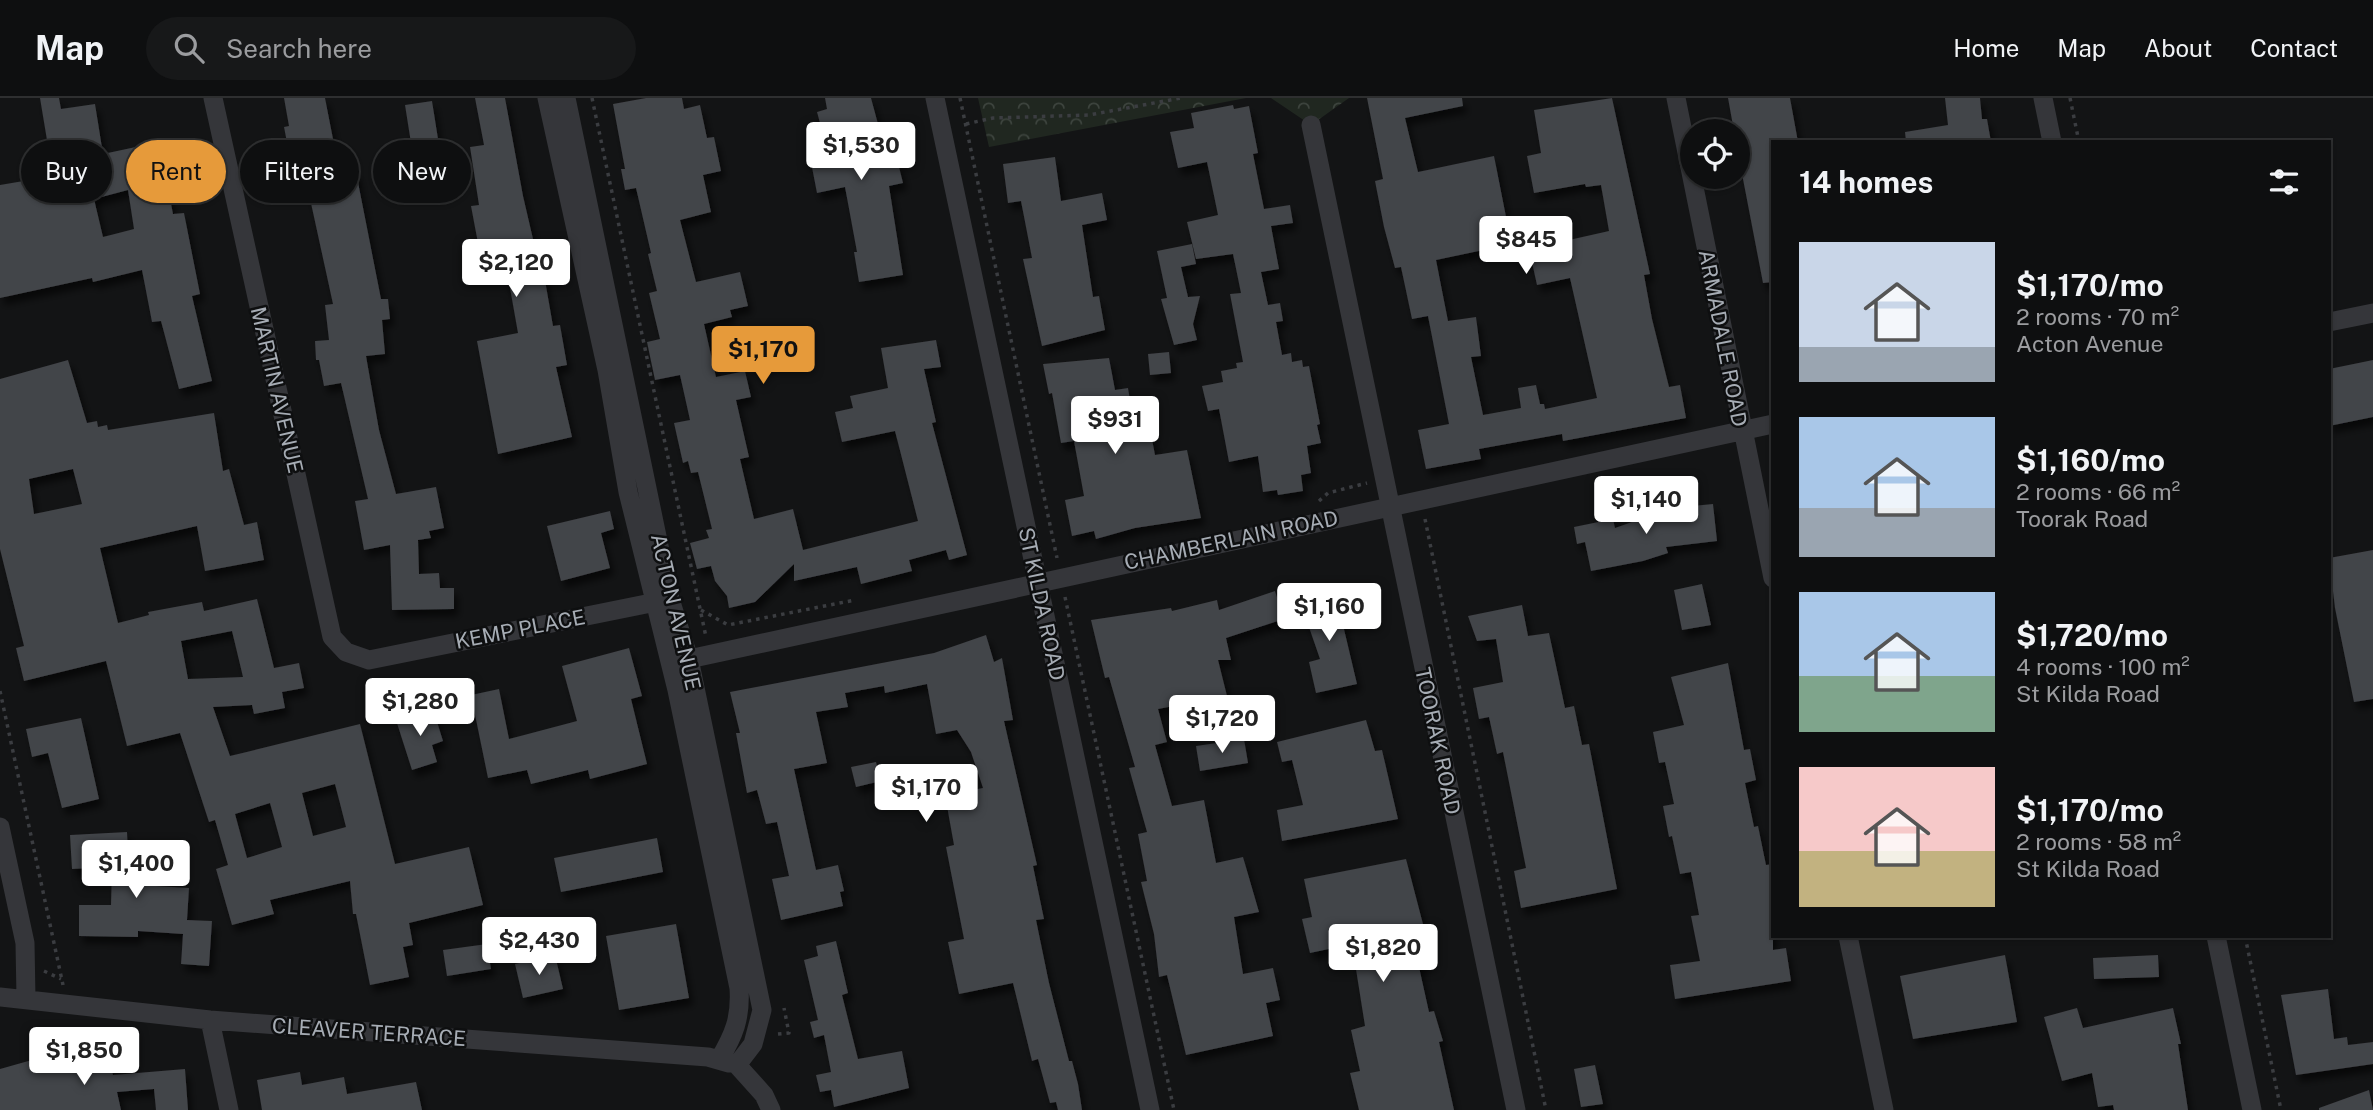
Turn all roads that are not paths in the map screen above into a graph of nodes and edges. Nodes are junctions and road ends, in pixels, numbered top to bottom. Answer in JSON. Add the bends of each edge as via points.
{"nodes":[{"id":1,"x":213,"y":98,"type":"edge"},
{"id":2,"x":547,"y":98,"type":"edge"},
{"id":3,"x":566,"y":98,"type":"edge"},
{"id":4,"x":935,"y":98,"type":"edge"},
{"id":5,"x":1676,"y":98,"type":"edge"},
{"id":6,"x":2043,"y":98,"type":"edge"},
{"id":7,"x":1311,"y":125,"type":"dead end"},
{"id":8,"x":2052,"y":140,"type":"edge"},
{"id":9,"x":2373,"y":313,"type":"edge"},
{"id":10,"x":2331,"y":322,"type":"edge"},
{"id":11,"x":1771,"y":424,"type":"edge"},
{"id":12,"x":1742,"y":429,"type":"junction"},
{"id":13,"x":1389,"y":506,"type":"junction"},
{"id":14,"x":1771,"y":568,"type":"edge"},
{"id":15,"x":1037,"y":582,"type":"junction"},
{"id":16,"x":662,"y":601,"type":"junction"},
{"id":17,"x":689,"y":659,"type":"junction"},
{"id":18,"x":369,"y":660,"type":"joint"},
{"id":19,"x":0,"y":827,"type":"edge"},
{"id":20,"x":1848,"y":938,"type":"edge"},
{"id":21,"x":2216,"y":938,"type":"edge"},
{"id":22,"x":0,"y":997,"type":"edge"},
{"id":23,"x":26,"y":998,"type":"junction"},
{"id":24,"x":210,"y":1020,"type":"junction"},
{"id":25,"x":728,"y":1062,"type":"junction"},
{"id":26,"x":229,"y":1110,"type":"edge"},
{"id":27,"x":771,"y":1110,"type":"edge"},
{"id":28,"x":1150,"y":1110,"type":"edge"},
{"id":29,"x":1516,"y":1110,"type":"edge"},
{"id":30,"x":1884,"y":1110,"type":"edge"},
{"id":31,"x":2252,"y":1110,"type":"edge"}],
"edges":[{"from":1,"to":18,"type":"street","name":"MARTIN AVENUE","via":[[332,637],[346,652]]},
{"from":2,"to":16,"type":"street","name":"ACTON AVENUE","via":[[607,370],[628,492]]},
{"from":3,"to":16,"type":"street","name":"ACTON AVENUE"},
{"from":4,"to":15,"type":"street","name":"ST KILDA ROAD"},
{"from":5,"to":12,"type":"street","name":"ARMADALE ROAD"},
{"from":6,"to":8,"type":"street"},
{"from":7,"to":13,"type":"street","name":"TOORAK ROAD"},
{"from":9,"to":10,"type":"street"},
{"from":11,"to":12,"type":"street","name":"CHAMBERLAIN ROAD"},
{"from":12,"to":13,"type":"street","name":"CHAMBERLAIN ROAD"},
{"from":12,"to":14,"type":"street","name":"ARMADALE ROAD"},
{"from":13,"to":15,"type":"street","name":"CHAMBERLAIN ROAD"},
{"from":13,"to":29,"type":"street","name":"TOORAK ROAD"},
{"from":15,"to":17,"type":"street","name":"CHAMBERLAIN ROAD"},
{"from":15,"to":28,"type":"street","name":"ST KILDA ROAD"},
{"from":16,"to":17,"type":"street","name":"ACTON AVENUE"},
{"from":16,"to":18,"type":"street","name":"KEMP PLACE"},
{"from":16,"to":25,"type":"street","name":"ACTON AVENUE","via":[[739,988],[740,1013]]},
{"from":17,"to":25,"type":"street","name":"ACTON AVENUE","via":[[762,1010],[754,1044]]},
{"from":19,"to":23,"type":"street","via":[[25,943]]},
{"from":20,"to":30,"type":"street"},
{"from":21,"to":31,"type":"street"},
{"from":22,"to":23,"type":"street","name":"CLEAVER TERRACE"},
{"from":23,"to":24,"type":"street","name":"CLEAVER TERRACE"},
{"from":24,"to":25,"type":"street","name":"CLEAVER TERRACE"},
{"from":24,"to":26,"type":"street"},
{"from":25,"to":27,"type":"street","via":[[764,1095]]}]}
